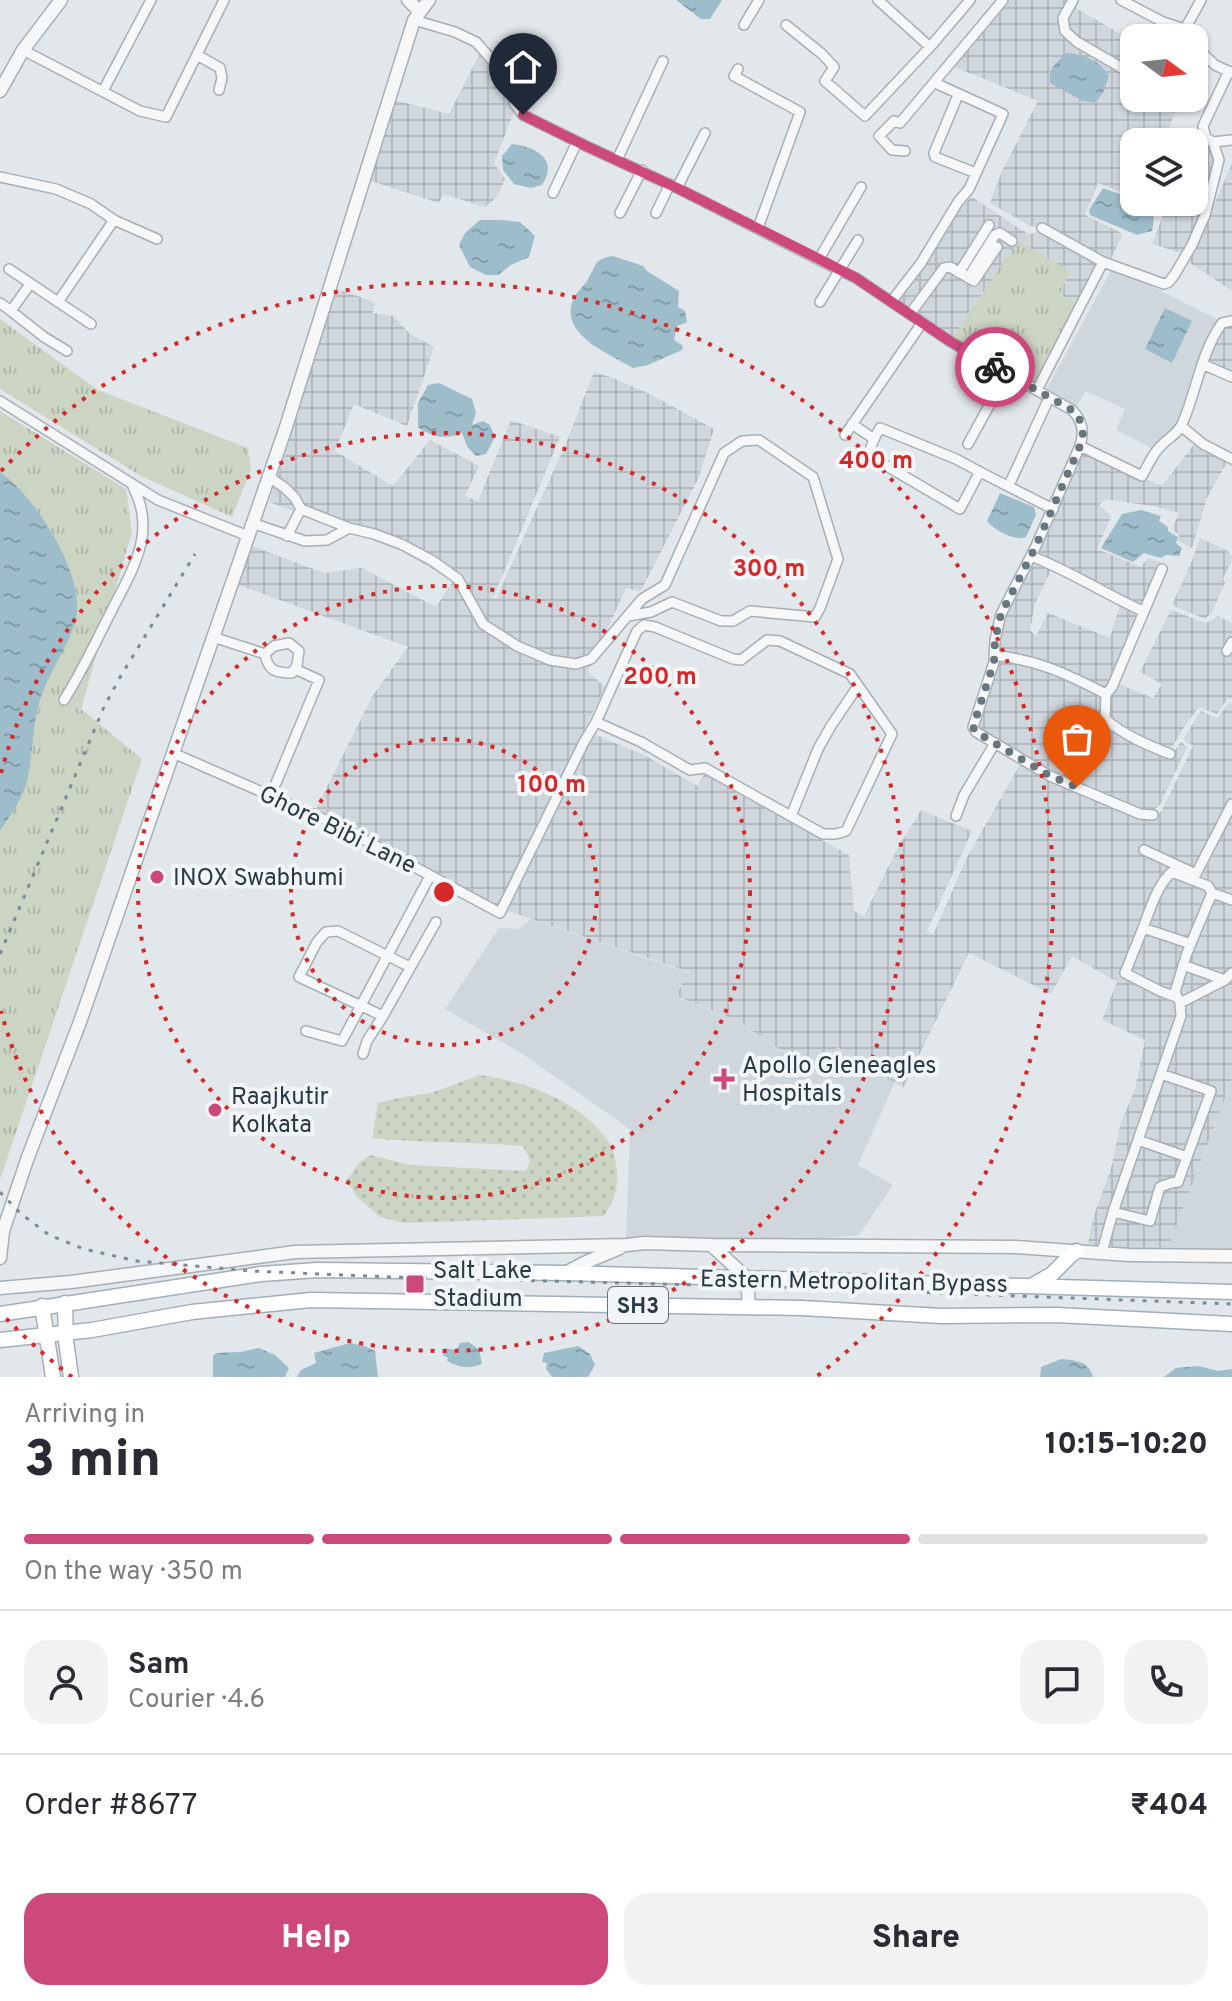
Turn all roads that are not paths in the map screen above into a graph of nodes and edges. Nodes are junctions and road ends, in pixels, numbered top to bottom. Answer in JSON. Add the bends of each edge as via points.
{"nodes":[{"id":1,"x":61,"y":0,"type":"edge"},
{"id":2,"x":151,"y":0,"type":"edge"},
{"id":3,"x":224,"y":0,"type":"edge"},
{"id":4,"x":408,"y":0,"type":"edge"},
{"id":5,"x":429,"y":0,"type":"edge"},
{"id":6,"x":759,"y":0,"type":"edge"},
{"id":7,"x":878,"y":0,"type":"edge"},
{"id":8,"x":970,"y":0,"type":"edge"},
{"id":9,"x":1003,"y":0,"type":"edge"},
{"id":10,"x":1073,"y":0,"type":"edge"},
{"id":11,"x":1121,"y":0,"type":"edge"},
{"id":12,"x":1201,"y":0,"type":"edge"},
{"id":13,"x":1136,"y":4,"type":"edge"},
{"id":14,"x":417,"y":16,"type":"junction"},
{"id":15,"x":1167,"y":24,"type":"edge"},
{"id":16,"x":1191,"y":24,"type":"edge"},
{"id":17,"x":744,"y":25,"type":"dead end"},
{"id":18,"x":786,"y":25,"type":"dead end"},
{"id":19,"x":930,"y":47,"type":"junction"},
{"id":20,"x":23,"y":50,"type":"junction"},
{"id":21,"x":197,"y":55,"type":"junction"},
{"id":22,"x":1208,"y":58,"type":"edge"},
{"id":23,"x":663,"y":61,"type":"dead end"},
{"id":24,"x":1120,"y":67,"type":"edge"},
{"id":25,"x":738,"y":69,"type":"dead end"},
{"id":26,"x":1230,"y":72,"type":"edge"},
{"id":27,"x":935,"y":83,"type":"junction"},
{"id":28,"x":219,"y":90,"type":"dead end"},
{"id":29,"x":0,"y":91,"type":"edge"},
{"id":30,"x":103,"y":91,"type":"junction"},
{"id":31,"x":958,"y":95,"type":"junction"},
{"id":32,"x":705,"y":133,"type":"dead end"},
{"id":33,"x":1232,"y":140,"type":"edge"},
{"id":34,"x":577,"y":142,"type":"junction"},
{"id":35,"x":1213,"y":142,"type":"junction"},
{"id":36,"x":905,"y":151,"type":"dead end"},
{"id":37,"x":617,"y":160,"type":"junction"},
{"id":38,"x":642,"y":170,"type":"junction"},
{"id":39,"x":976,"y":173,"type":"junction"},
{"id":40,"x":0,"y":177,"type":"edge"},
{"id":41,"x":674,"y":186,"type":"junction"},
{"id":42,"x":861,"y":187,"type":"dead end"},
{"id":43,"x":553,"y":193,"type":"dead end"},
{"id":44,"x":620,"y":213,"type":"dead end"},
{"id":45,"x":656,"y":213,"type":"dead end"},
{"id":46,"x":114,"y":220,"type":"junction"},
{"id":47,"x":989,"y":225,"type":"dead end"},
{"id":48,"x":758,"y":228,"type":"junction"},
{"id":49,"x":1042,"y":228,"type":"dead end"},
{"id":50,"x":157,"y":239,"type":"dead end"},
{"id":51,"x":858,"y":240,"type":"dead end"},
{"id":52,"x":1012,"y":241,"type":"dead end"},
{"id":53,"x":997,"y":247,"type":"dead end"},
{"id":54,"x":819,"y":259,"type":"junction"},
{"id":55,"x":1103,"y":262,"type":"junction"},
{"id":56,"x":9,"y":269,"type":"dead end"},
{"id":57,"x":839,"y":270,"type":"junction"},
{"id":58,"x":964,"y":276,"type":"junction"},
{"id":59,"x":30,"y":284,"type":"junction"},
{"id":60,"x":58,"y":302,"type":"junction"},
{"id":61,"x":820,"y":302,"type":"dead end"},
{"id":62,"x":891,"y":302,"type":"junction"},
{"id":63,"x":0,"y":303,"type":"edge"},
{"id":64,"x":11,"y":311,"type":"junction"},
{"id":65,"x":910,"y":314,"type":"junction"},
{"id":66,"x":1232,"y":321,"type":"edge"},
{"id":67,"x":922,"y":323,"type":"junction"},
{"id":68,"x":91,"y":324,"type":"dead end"},
{"id":69,"x":67,"y":351,"type":"dead end"},
{"id":70,"x":1202,"y":364,"type":"junction"},
{"id":71,"x":1007,"y":373,"type":"junction"},
{"id":72,"x":1232,"y":377,"type":"edge"},
{"id":73,"x":1037,"y":390,"type":"junction"},
{"id":74,"x":1049,"y":398,"type":"junction"},
{"id":75,"x":0,"y":401,"type":"edge"},
{"id":76,"x":852,"y":424,"type":"junction"},
{"id":77,"x":1181,"y":426,"type":"junction"},
{"id":78,"x":845,"y":435,"type":"dead end"},
{"id":79,"x":874,"y":439,"type":"junction"},
{"id":80,"x":968,"y":444,"type":"dead end"},
{"id":81,"x":1080,"y":446,"type":"junction"},
{"id":82,"x":1232,"y":459,"type":"edge"},
{"id":83,"x":982,"y":473,"type":"junction"},
{"id":84,"x":268,"y":476,"type":"junction"},
{"id":85,"x":132,"y":484,"type":"junction"},
{"id":86,"x":1009,"y":485,"type":"junction"},
{"id":87,"x":301,"y":509,"type":"junction"},
{"id":88,"x":1053,"y":509,"type":"junction"},
{"id":89,"x":252,"y":523,"type":"junction"},
{"id":90,"x":349,"y":528,"type":"junction"},
{"id":91,"x":248,"y":536,"type":"junction"},
{"id":92,"x":287,"y":536,"type":"junction"},
{"id":93,"x":1031,"y":556,"type":"junction"},
{"id":94,"x":1162,"y":569,"type":"dead end"},
{"id":95,"x":665,"y":585,"type":"junction"},
{"id":96,"x":672,"y":602,"type":"junction"},
{"id":97,"x":1143,"y":611,"type":"junction"},
{"id":98,"x":628,"y":616,"type":"junction"},
{"id":99,"x":213,"y":637,"type":"junction"},
{"id":100,"x":265,"y":654,"type":"junction"},
{"id":101,"x":994,"y":655,"type":"junction"},
{"id":102,"x":295,"y":669,"type":"junction"},
{"id":103,"x":858,"y":686,"type":"junction"},
{"id":104,"x":1106,"y":694,"type":"junction"},
{"id":105,"x":64,"y":700,"type":"dead end"},
{"id":106,"x":596,"y":722,"type":"junction"},
{"id":107,"x":995,"y":743,"type":"junction"},
{"id":108,"x":173,"y":753,"type":"junction"},
{"id":109,"x":1170,"y":754,"type":"dead end"},
{"id":110,"x":276,"y":783,"type":"dead end"},
{"id":111,"x":1232,"y":804,"type":"edge"},
{"id":112,"x":1153,"y":815,"type":"dead end"},
{"id":113,"x":791,"y":816,"type":"junction"},
{"id":114,"x":956,"y":816,"type":"dead end"},
{"id":115,"x":1144,"y":850,"type":"dead end"},
{"id":116,"x":430,"y":876,"type":"junction"},
{"id":117,"x":1212,"y":893,"type":"junction"},
{"id":118,"x":1232,"y":900,"type":"edge"},
{"id":119,"x":436,"y":922,"type":"dead end"},
{"id":120,"x":1143,"y":928,"type":"junction"},
{"id":121,"x":1191,"y":944,"type":"junction"},
{"id":122,"x":387,"y":957,"type":"junction"},
{"id":123,"x":1183,"y":965,"type":"junction"},
{"id":124,"x":410,"y":967,"type":"junction"},
{"id":125,"x":1230,"y":978,"type":"edge"},
{"id":126,"x":1178,"y":1000,"type":"junction"},
{"id":127,"x":361,"y":1005,"type":"junction"},
{"id":128,"x":383,"y":1016,"type":"junction"},
{"id":129,"x":306,"y":1031,"type":"dead end"},
{"id":130,"x":363,"y":1054,"type":"dead end"},
{"id":131,"x":1161,"y":1074,"type":"junction"},
{"id":132,"x":1222,"y":1089,"type":"dead end"},
{"id":133,"x":1211,"y":1091,"type":"junction"},
{"id":134,"x":1138,"y":1140,"type":"junction"},
{"id":135,"x":1187,"y":1157,"type":"junction"},
{"id":136,"x":1113,"y":1212,"type":"junction"},
{"id":137,"x":627,"y":1245,"type":"junction"},
{"id":138,"x":711,"y":1245,"type":"junction"},
{"id":139,"x":1077,"y":1251,"type":"junction"},
{"id":140,"x":1102,"y":1252,"type":"junction"},
{"id":141,"x":1232,"y":1256,"type":"edge"},
{"id":142,"x":0,"y":1258,"type":"edge"},
{"id":143,"x":565,"y":1273,"type":"junction"},
{"id":144,"x":747,"y":1278,"type":"junction"},
{"id":145,"x":1033,"y":1286,"type":"junction"},
{"id":146,"x":0,"y":1288,"type":"edge"},
{"id":147,"x":1232,"y":1292,"type":"edge"},
{"id":148,"x":65,"y":1303,"type":"junction"},
{"id":149,"x":42,"y":1306,"type":"junction"},
{"id":150,"x":749,"y":1308,"type":"junction"},
{"id":151,"x":0,"y":1314,"type":"edge"},
{"id":152,"x":1232,"y":1324,"type":"edge"},
{"id":153,"x":67,"y":1333,"type":"junction"},
{"id":154,"x":46,"y":1335,"type":"junction"},
{"id":155,"x":0,"y":1337,"type":"edge"},
{"id":156,"x":53,"y":1377,"type":"edge"},
{"id":157,"x":71,"y":1377,"type":"edge"}],
"edges":[{"from":1,"to":20,"type":"street"},
{"from":2,"to":30,"type":"street"},
{"from":3,"to":21,"type":"street"},
{"from":4,"to":14,"type":"street"},
{"from":5,"to":14,"type":"street"},
{"from":6,"to":17,"type":"street"},
{"from":7,"to":19,"type":"street"},
{"from":8,"to":19,"type":"street"},
{"from":9,"to":27,"type":"street"},
{"from":10,"to":24,"type":"street","via":[[1063,18],[1065,31]]},
{"from":11,"to":13,"type":"street"},
{"from":12,"to":16,"type":"street"},
{"from":13,"to":15,"type":"street"},
{"from":14,"to":34,"type":"street","via":[[476,42],[508,78],[523,115]]},
{"from":14,"to":84,"type":"street"},
{"from":18,"to":19,"type":"street","via":[[834,67],[825,81],[865,116]]},
{"from":20,"to":29,"type":"street"},
{"from":20,"to":30,"type":"street"},
{"from":21,"to":28,"type":"street","via":[[220,68]]},
{"from":21,"to":30,"type":"street","via":[[166,117],[140,111]]},
{"from":22,"to":26,"type":"street"},
{"from":23,"to":37,"type":"street"},
{"from":25,"to":48,"type":"street","via":[[734,76],[800,112]]},
{"from":26,"to":35,"type":"street","via":[[1203,126]]},
{"from":27,"to":31,"type":"street"},
{"from":27,"to":36,"type":"street","via":[[900,123],[894,121],[879,136],[892,150]]},
{"from":31,"to":39,"type":"street","via":[[934,153]]},
{"from":31,"to":39,"type":"street","via":[[1003,114]]},
{"from":32,"to":41,"type":"street"},
{"from":33,"to":35,"type":"street"},
{"from":34,"to":37,"type":"street"},
{"from":34,"to":43,"type":"street"},
{"from":35,"to":55,"type":"street","via":[[1219,160],[1205,215],[1169,282]]},
{"from":37,"to":38,"type":"street"},
{"from":38,"to":41,"type":"street"},
{"from":38,"to":44,"type":"street"},
{"from":39,"to":62,"type":"street"},
{"from":40,"to":46,"type":"street","via":[[56,189]]},
{"from":41,"to":45,"type":"street"},
{"from":41,"to":48,"type":"street"},
{"from":42,"to":54,"type":"street"},
{"from":46,"to":50,"type":"street"},
{"from":46,"to":60,"type":"street"},
{"from":47,"to":58,"type":"street"},
{"from":48,"to":54,"type":"street"},
{"from":49,"to":55,"type":"street"},
{"from":51,"to":57,"type":"street"},
{"from":52,"to":58,"type":"street","via":[[995,235]]},
{"from":53,"to":58,"type":"street","via":[[976,280]]},
{"from":54,"to":57,"type":"street"},
{"from":55,"to":73,"type":"street"},
{"from":56,"to":59,"type":"street"},
{"from":57,"to":61,"type":"street"},
{"from":57,"to":62,"type":"street"},
{"from":58,"to":65,"type":"street","via":[[944,268]]},
{"from":59,"to":60,"type":"street"},
{"from":59,"to":64,"type":"street"},
{"from":60,"to":68,"type":"street"},
{"from":62,"to":65,"type":"street"},
{"from":63,"to":64,"type":"street"},
{"from":64,"to":69,"type":"street"},
{"from":65,"to":67,"type":"street"},
{"from":66,"to":70,"type":"street","via":[[1222,323],[1213,335]]},
{"from":67,"to":71,"type":"street"},
{"from":67,"to":76,"type":"street"},
{"from":70,"to":72,"type":"street"},
{"from":70,"to":77,"type":"street"},
{"from":71,"to":73,"type":"street"},
{"from":71,"to":80,"type":"street"},
{"from":73,"to":74,"type":"street"},
{"from":74,"to":81,"type":"street","via":[[1079,417]]},
{"from":74,"to":86,"type":"street"},
{"from":75,"to":85,"type":"street"},
{"from":76,"to":78,"type":"street"},
{"from":76,"to":79,"type":"street"},
{"from":77,"to":81,"type":"street","via":[[1142,476]]},
{"from":77,"to":82,"type":"street"},
{"from":79,"to":83,"type":"street","via":[[880,428]]},
{"from":79,"to":83,"type":"street","via":[[868,455],[960,509]]},
{"from":81,"to":88,"type":"street"},
{"from":83,"to":86,"type":"street"},
{"from":84,"to":87,"type":"street"},
{"from":84,"to":89,"type":"street"},
{"from":85,"to":91,"type":"street"},
{"from":85,"to":105,"type":"street","via":[[140,500],[143,532],[138,559]]},
{"from":86,"to":88,"type":"street"},
{"from":87,"to":90,"type":"street"},
{"from":87,"to":92,"type":"street"},
{"from":88,"to":93,"type":"street"},
{"from":89,"to":91,"type":"street"},
{"from":89,"to":92,"type":"street"},
{"from":90,"to":92,"type":"street","via":[[327,540]]},
{"from":90,"to":98,"type":"street","via":[[401,544],[433,561],[458,579],[483,624],[550,660],[576,664],[591,659]]},
{"from":91,"to":99,"type":"street"},
{"from":93,"to":97,"type":"street"},
{"from":93,"to":101,"type":"street","via":[[1001,614]]},
{"from":94,"to":97,"type":"street"},
{"from":95,"to":96,"type":"street"},
{"from":95,"to":96,"type":"street","via":[[724,453],[742,441],[759,440],[813,477],[838,559],[815,617],[750,611],[721,621]]},
{"from":95,"to":98,"type":"street","via":[[642,599]]},
{"from":96,"to":98,"type":"street"},
{"from":97,"to":104,"type":"street"},
{"from":99,"to":100,"type":"street"},
{"from":99,"to":108,"type":"street"},
{"from":100,"to":102,"type":"street","via":[[272,670]]},
{"from":100,"to":102,"type":"street","via":[[289,643],[299,651]]},
{"from":101,"to":104,"type":"street","via":[[1041,664]]},
{"from":101,"to":107,"type":"street","via":[[973,727]]},
{"from":102,"to":110,"type":"street","via":[[319,680]]},
{"from":103,"to":106,"type":"street","via":[[850,674],[780,641],[767,640],[741,660],[644,625]]},
{"from":103,"to":113,"type":"street","via":[[818,749]]},
{"from":103,"to":113,"type":"street","via":[[892,734],[846,831],[823,834]]},
{"from":104,"to":109,"type":"street","via":[[1105,719]]},
{"from":106,"to":113,"type":"street","via":[[690,770],[705,768]]},
{"from":106,"to":116,"type":"street","name":"Ghore Bibi Lane","via":[[500,913]]},
{"from":107,"to":112,"type":"street","via":[[1050,776]]},
{"from":107,"to":114,"type":"street"},
{"from":108,"to":116,"type":"street","name":"Ghore Bibi Lane","via":[[335,824]]},
{"from":108,"to":142,"type":"street","via":[[28,1157],[3,1231]]},
{"from":111,"to":115,"type":"street","via":[[1196,874]]},
{"from":116,"to":122,"type":"street"},
{"from":117,"to":118,"type":"street"},
{"from":117,"to":120,"type":"street","via":[[1208,886],[1172,872]]},
{"from":117,"to":121,"type":"street"},
{"from":119,"to":124,"type":"street"},
{"from":120,"to":121,"type":"street"},
{"from":120,"to":126,"type":"street","via":[[1125,973]]},
{"from":121,"to":123,"type":"street"},
{"from":122,"to":124,"type":"street"},
{"from":122,"to":127,"type":"street"},
{"from":122,"to":127,"type":"street","via":[[338,931],[326,932],[317,942],[299,977]]},
{"from":123,"to":125,"type":"street"},
{"from":123,"to":126,"type":"street","via":[[1175,992]]},
{"from":124,"to":128,"type":"street"},
{"from":125,"to":126,"type":"street"},
{"from":126,"to":131,"type":"street","via":[[1181,1016]]},
{"from":127,"to":128,"type":"street"},
{"from":127,"to":129,"type":"street","via":[[342,1041]]},
{"from":128,"to":130,"type":"street"},
{"from":131,"to":133,"type":"street"},
{"from":131,"to":134,"type":"street"},
{"from":132,"to":133,"type":"street"},
{"from":133,"to":135,"type":"street"},
{"from":134,"to":135,"type":"street"},
{"from":134,"to":136,"type":"street"},
{"from":135,"to":136,"type":"street","via":[[1178,1182],[1157,1192],[1150,1221]]},
{"from":136,"to":140,"type":"street"},
{"from":137,"to":138,"type":"street"},
{"from":137,"to":143,"type":"street"},
{"from":137,"to":146,"type":"street","via":[[295,1252]]},
{"from":138,"to":139,"type":"street"},
{"from":138,"to":144,"type":"street"},
{"from":139,"to":140,"type":"street"},
{"from":139,"to":145,"type":"main road"},
{"from":140,"to":141,"type":"street"},
{"from":143,"to":144,"type":"main road","name":"Eastern Metropolitan Bypass","number":"SH3"},
{"from":143,"to":148,"type":"main road","name":"Eastern Metropolitan Bypass","number":"SH3","via":[[317,1270]]},
{"from":144,"to":145,"type":"main road","name":"Eastern Metropolitan Bypass","number":"SH3"},
{"from":144,"to":150,"type":"street"},
{"from":145,"to":147,"type":"main road","name":"Eastern Metropolitan Bypass","number":"SH3"},
{"from":148,"to":149,"type":"main road","name":"Eastern Metropolitan Bypass","number":"SH3"},
{"from":148,"to":153,"type":"main road"},
{"from":149,"to":151,"type":"main road","name":"Eastern Metropolitan Bypass","number":"SH3"},
{"from":149,"to":154,"type":"main road"},
{"from":150,"to":152,"type":"main road","name":"Eastern Metropolitan Bypass","number":"SH3"},
{"from":150,"to":153,"type":"main road","name":"Eastern Metropolitan Bypass","number":"SH3","via":[[311,1300],[192,1312]]},
{"from":153,"to":154,"type":"main road","name":"Eastern Metropolitan Bypass","number":"SH3"},
{"from":153,"to":157,"type":"main road"},
{"from":154,"to":155,"type":"main road","name":"Eastern Metropolitan Bypass","number":"SH3"},
{"from":154,"to":156,"type":"main road"}]}
